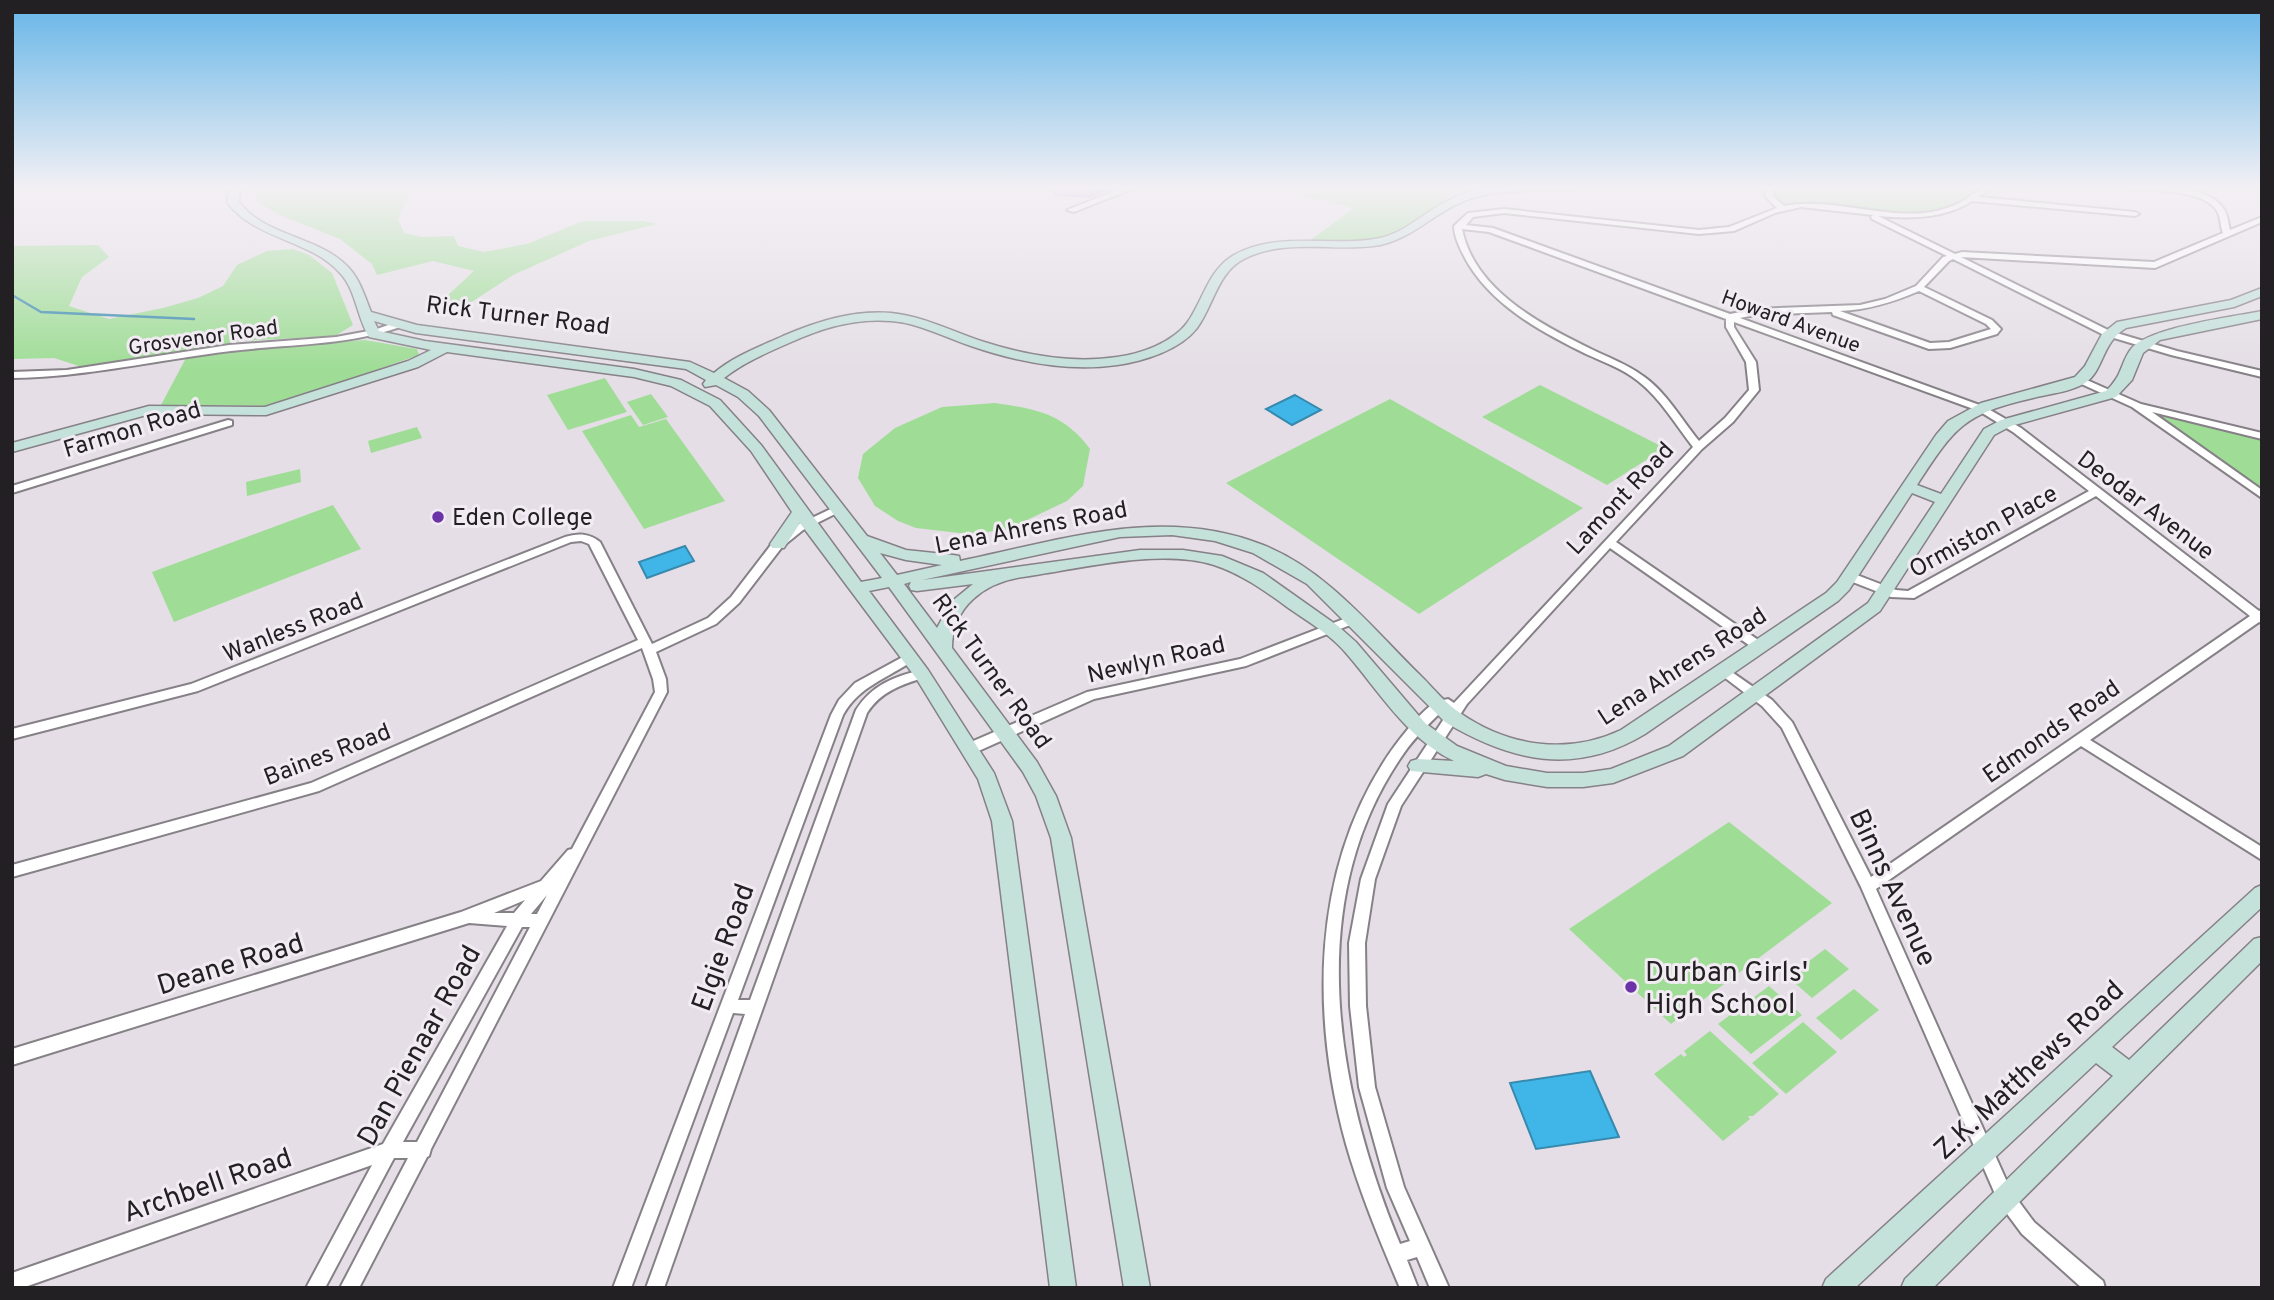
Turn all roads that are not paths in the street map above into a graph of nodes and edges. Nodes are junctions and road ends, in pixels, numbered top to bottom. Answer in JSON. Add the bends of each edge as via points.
{"nodes":[{"id":1,"x":310,"y":248,"type":"edge"},
{"id":2,"x":1271,"y":248,"type":"edge"},
{"id":3,"x":1465,"y":248,"type":"edge"},
{"id":4,"x":1539,"y":248,"type":"edge"},
{"id":5,"x":1941,"y":248,"type":"edge"},
{"id":6,"x":1943,"y":248,"type":"edge"},
{"id":7,"x":2197,"y":248,"type":"edge"},
{"id":8,"x":1956,"y":255,"type":"junction"},
{"id":9,"x":1919,"y":288,"type":"junction"},
{"id":10,"x":2262,"y":292,"type":"edge"},
{"id":11,"x":2234,"y":303,"type":"junction"},
{"id":12,"x":1829,"y":310,"type":"junction"},
{"id":13,"x":2262,"y":315,"type":"edge"},
{"id":14,"x":366,"y":316,"type":"junction"},
{"id":15,"x":1730,"y":317,"type":"junction"},
{"id":16,"x":397,"y":325,"type":"junction"},
{"id":17,"x":2111,"y":331,"type":"junction"},
{"id":18,"x":374,"y":334,"type":"junction"},
{"id":19,"x":465,"y":335,"type":"junction"},
{"id":20,"x":778,"y":343,"type":"junction"},
{"id":21,"x":2147,"y":343,"type":"junction"},
{"id":22,"x":446,"y":348,"type":"junction"},
{"id":23,"x":746,"y":359,"type":"junction"},
{"id":24,"x":690,"y":366,"type":"junction"},
{"id":25,"x":2262,"y":368,"type":"edge"},
{"id":26,"x":2262,"y":374,"type":"edge"},
{"id":27,"x":12,"y":375,"type":"edge"},
{"id":28,"x":2080,"y":380,"type":"junction"},
{"id":29,"x":717,"y":382,"type":"junction"},
{"id":30,"x":676,"y":383,"type":"junction"},
{"id":31,"x":2111,"y":394,"type":"junction"},
{"id":32,"x":2135,"y":405,"type":"junction"},
{"id":33,"x":1982,"y":410,"type":"junction"},
{"id":34,"x":728,"y":415,"type":"junction"},
{"id":35,"x":229,"y":417,"type":"junction"},
{"id":36,"x":2007,"y":423,"type":"junction"},
{"id":37,"x":2262,"y":436,"type":"edge"},
{"id":38,"x":1698,"y":447,"type":"junction"},
{"id":39,"x":12,"y":448,"type":"edge"},
{"id":40,"x":1909,"y":487,"type":"junction"},
{"id":41,"x":12,"y":490,"type":"edge"},
{"id":42,"x":2095,"y":492,"type":"junction"},
{"id":43,"x":2262,"y":495,"type":"edge"},
{"id":44,"x":1943,"y":500,"type":"junction"},
{"id":45,"x":837,"y":509,"type":"junction"},
{"id":46,"x":804,"y":518,"type":"junction"},
{"id":47,"x":582,"y":537,"type":"joint"},
{"id":48,"x":859,"y":538,"type":"junction"},
{"id":49,"x":1610,"y":543,"type":"junction"},
{"id":50,"x":778,"y":544,"type":"joint"},
{"id":51,"x":1047,"y":547,"type":"junction"},
{"id":52,"x":998,"y":566,"type":"junction"},
{"id":53,"x":1054,"y":567,"type":"junction"},
{"id":54,"x":1849,"y":576,"type":"junction"},
{"id":55,"x":895,"y":584,"type":"junction"},
{"id":56,"x":1885,"y":591,"type":"junction"},
{"id":57,"x":862,"y":593,"type":"junction"},
{"id":58,"x":2260,"y":617,"type":"edge"},
{"id":59,"x":1354,"y":619,"type":"junction"},
{"id":60,"x":1332,"y":630,"type":"junction"},
{"id":61,"x":647,"y":646,"type":"junction"},
{"id":62,"x":1760,"y":647,"type":"junction"},
{"id":63,"x":943,"y":650,"type":"junction"},
{"id":64,"x":909,"y":657,"type":"junction"},
{"id":65,"x":1722,"y":671,"type":"junction"},
{"id":66,"x":922,"y":674,"type":"junction"},
{"id":67,"x":1756,"y":695,"type":"junction"},
{"id":68,"x":1462,"y":701,"type":"junction"},
{"id":69,"x":1440,"y":705,"type":"junction"},
{"id":70,"x":1452,"y":718,"type":"junction"},
{"id":71,"x":1418,"y":728,"type":"junction"},
{"id":72,"x":1005,"y":733,"type":"junction"},
{"id":73,"x":12,"y":734,"type":"edge"},
{"id":74,"x":2079,"y":739,"type":"junction"},
{"id":75,"x":1435,"y":741,"type":"junction"},
{"id":76,"x":826,"y":744,"type":"junction"},
{"id":77,"x":850,"y":746,"type":"junction"},
{"id":78,"x":970,"y":748,"type":"junction"},
{"id":79,"x":1418,"y":766,"type":"junction"},
{"id":80,"x":1506,"y":773,"type":"junction"},
{"id":81,"x":585,"y":841,"type":"junction"},
{"id":82,"x":2262,"y":854,"type":"edge"},
{"id":83,"x":12,"y":871,"type":"edge"},
{"id":84,"x":542,"y":887,"type":"junction"},
{"id":85,"x":1868,"y":887,"type":"junction"},
{"id":86,"x":2262,"y":894,"type":"edge"},
{"id":87,"x":1336,"y":910,"type":"junction"},
{"id":88,"x":1361,"y":916,"type":"junction"},
{"id":89,"x":464,"y":918,"type":"junction"},
{"id":90,"x":519,"y":918,"type":"junction"},
{"id":91,"x":541,"y":921,"type":"junction"},
{"id":92,"x":2262,"y":946,"type":"edge"},
{"id":93,"x":728,"y":1006,"type":"junction"},
{"id":94,"x":755,"y":1008,"type":"junction"},
{"id":95,"x":2095,"y":1048,"type":"junction"},
{"id":96,"x":12,"y":1057,"type":"edge"},
{"id":97,"x":2130,"y":1075,"type":"junction"},
{"id":98,"x":1367,"y":1087,"type":"junction"},
{"id":99,"x":1343,"y":1089,"type":"junction"},
{"id":100,"x":389,"y":1150,"type":"junction"},
{"id":101,"x":423,"y":1150,"type":"junction"},
{"id":102,"x":1982,"y":1151,"type":"junction"},
{"id":103,"x":2005,"y":1197,"type":"junction"},
{"id":104,"x":1422,"y":1247,"type":"junction"},
{"id":105,"x":1395,"y":1254,"type":"junction"},
{"id":106,"x":12,"y":1282,"type":"edge"},
{"id":107,"x":315,"y":1288,"type":"edge"},
{"id":108,"x":349,"y":1288,"type":"edge"},
{"id":109,"x":622,"y":1288,"type":"edge"},
{"id":110,"x":655,"y":1288,"type":"edge"},
{"id":111,"x":1063,"y":1288,"type":"edge"},
{"id":112,"x":1137,"y":1288,"type":"edge"},
{"id":113,"x":1409,"y":1288,"type":"edge"},
{"id":114,"x":1440,"y":1288,"type":"edge"},
{"id":115,"x":1835,"y":1288,"type":"edge"},
{"id":116,"x":1914,"y":1288,"type":"edge"},
{"id":117,"x":2096,"y":1288,"type":"edge"}],
"edges":[{"from":1,"to":14,"type":"main road","via":[[344,270]]},
{"from":2,"to":20,"type":"main road","via":[[1239,256],[1226,268],[1183,335],[1162,348],[1122,360],[1085,362],[1032,356],[890,317],[830,322]]},
{"from":3,"to":38,"type":"street","name":"Lamont Road","via":[[1499,295],[1552,332],[1645,381]]},
{"from":4,"to":15,"type":"street","name":"Howard Avenue"},
{"from":5,"to":8,"type":"street"},
{"from":6,"to":8,"type":"street"},
{"from":7,"to":8,"type":"street","via":[[2145,266]]},
{"from":8,"to":9,"type":"street"},
{"from":8,"to":17,"type":"street"},
{"from":9,"to":12,"type":"street","via":[[1888,302]]},
{"from":9,"to":12,"type":"street","via":[[1996,329],[1950,345],[1929,345]]},
{"from":10,"to":11,"type":"main road"},
{"from":11,"to":13,"type":"main road"},
{"from":11,"to":17,"type":"main road","via":[[2130,322]]},
{"from":12,"to":15,"type":"street"},
{"from":13,"to":21,"type":"main road","via":[[2168,333]]},
{"from":14,"to":16,"type":"main road","name":"Rick Turner Road"},
{"from":14,"to":18,"type":"main road"},
{"from":15,"to":33,"type":"street","name":"Howard Avenue"},
{"from":15,"to":38,"type":"street","via":[[1730,327],[1751,362],[1754,390]]},
{"from":16,"to":18,"type":"street","name":"Grosvenor Road"},
{"from":16,"to":19,"type":"main road","name":"Rick Turner Road"},
{"from":17,"to":21,"type":"street"},
{"from":17,"to":28,"type":"main road","via":[[2101,340],[2088,373]]},
{"from":18,"to":22,"type":"main road","name":"Rick Turner Road"},
{"from":18,"to":27,"type":"street","name":"Grosvenor Road","via":[[228,348],[77,373]]},
{"from":19,"to":22,"type":"main road","name":"Farmon Road"},
{"from":19,"to":24,"type":"main road","name":"Rick Turner Road"},
{"from":20,"to":23,"type":"main road"},
{"from":20,"to":29,"type":"main road","via":[[765,358]]},
{"from":21,"to":25,"type":"street"},
{"from":21,"to":26,"type":"street"},
{"from":21,"to":31,"type":"main road","via":[[2137,351],[2125,380]]},
{"from":22,"to":30,"type":"main road","name":"Rick Turner Road","via":[[612,368]]},
{"from":22,"to":35,"type":"main road","name":"Farmon Road","via":[[413,364],[266,411]]},
{"from":23,"to":24,"type":"main road"},
{"from":23,"to":29,"type":"main road"},
{"from":24,"to":29,"type":"main road","name":"Rick Turner Road"},
{"from":28,"to":31,"type":"street"},
{"from":28,"to":33,"type":"main road","name":"Lena Ahrens Road"},
{"from":29,"to":30,"type":"main road"},
{"from":29,"to":34,"type":"main road"},
{"from":29,"to":45,"type":"main road","name":"Rick Turner Road","via":[[755,403]]},
{"from":30,"to":34,"type":"main road","name":"Rick Turner Road"},
{"from":31,"to":32,"type":"street"},
{"from":31,"to":36,"type":"main road","name":"Lena Ahrens Road"},
{"from":32,"to":37,"type":"street"},
{"from":32,"to":43,"type":"street"},
{"from":33,"to":36,"type":"street","name":"Howard Avenue"},
{"from":33,"to":40,"type":"main road","name":"Lena Ahrens Road","via":[[1948,428]]},
{"from":34,"to":46,"type":"main road","name":"Rick Turner Road"},
{"from":35,"to":39,"type":"main road","via":[[165,408],[136,411]]},
{"from":35,"to":41,"type":"street","name":"Farmon Road"},
{"from":36,"to":42,"type":"street","name":"Deodar Avenue"},
{"from":36,"to":44,"type":"main road","name":"Lena Ahrens Road","via":[[1981,441]]},
{"from":38,"to":49,"type":"street","name":"Lamont Road"},
{"from":40,"to":44,"type":"main road"},
{"from":40,"to":54,"type":"main road","name":"Lena Ahrens Road"},
{"from":42,"to":56,"type":"street","name":"Ormiston Place","via":[[1920,591],[1910,595]]},
{"from":42,"to":58,"type":"street","name":"Deodar Avenue"},
{"from":44,"to":56,"type":"main road","name":"Lena Ahrens Road"},
{"from":45,"to":46,"type":"street"},
{"from":45,"to":48,"type":"main road","name":"Rick Turner Road"},
{"from":46,"to":50,"type":"main road"},
{"from":46,"to":57,"type":"main road","name":"Rick Turner Road"},
{"from":47,"to":61,"type":"street","name":"Dan Pienaar Road","via":[[594,542]]},
{"from":47,"to":73,"type":"street","name":"Wanless Road","via":[[194,688]]},
{"from":48,"to":52,"type":"main road","via":[[919,558]]},
{"from":48,"to":55,"type":"main road","name":"Rick Turner Road"},
{"from":49,"to":62,"type":"street"},
{"from":49,"to":68,"type":"street","name":"Lamont Road"},
{"from":50,"to":61,"type":"street","name":"Baines Road","via":[[724,612],[695,632]]},
{"from":51,"to":52,"type":"main road","name":"Lena Ahrens Road"},
{"from":51,"to":53,"type":"main road"},
{"from":51,"to":59,"type":"main road","name":"Lena Ahrens Road","via":[[1143,530],[1217,536],[1259,549],[1294,567]]},
{"from":52,"to":53,"type":"main road","name":"Lena Ahrens Road"},
{"from":52,"to":55,"type":"main road","name":"Lena Ahrens Road"},
{"from":52,"to":63,"type":"main road","via":[[955,607],[944,626]]},
{"from":53,"to":60,"type":"main road","name":"Lena Ahrens Road","via":[[1140,555],[1216,560],[1257,576]]},
{"from":54,"to":56,"type":"street","name":"Ormiston Place"},
{"from":54,"to":62,"type":"main road","name":"Lena Ahrens Road","via":[[1832,597]]},
{"from":55,"to":57,"type":"main road","name":"Lena Ahrens Road"},
{"from":55,"to":63,"type":"main road","name":"Rick Turner Road"},
{"from":56,"to":67,"type":"main road","name":"Lena Ahrens Road","via":[[1868,612]]},
{"from":57,"to":64,"type":"main road","name":"Rick Turner Road"},
{"from":58,"to":74,"type":"street","name":"Edmonds Road"},
{"from":59,"to":60,"type":"street","name":"Newlyn Road"},
{"from":59,"to":69,"type":"main road","name":"Lena Ahrens Road"},
{"from":60,"to":71,"type":"main road","name":"Lena Ahrens Road"},
{"from":60,"to":72,"type":"street","name":"Newlyn Road","via":[[1242,663],[1091,695]]},
{"from":61,"to":81,"type":"street","name":"Dan Pienaar Road","via":[[662,682],[661,692]]},
{"from":61,"to":83,"type":"street","name":"Baines Road","via":[[314,788]]},
{"from":62,"to":65,"type":"main road","name":"Lena Ahrens Road"},
{"from":63,"to":72,"type":"main road","name":"Rick Turner Road"},
{"from":64,"to":66,"type":"main road","name":"Rick Turner Road"},
{"from":64,"to":76,"type":"street","name":"Elgie Road","via":[[854,689],[844,700]]},
{"from":65,"to":67,"type":"street","name":"Binns Avenue"},
{"from":65,"to":70,"type":"main road","name":"Lena Ahrens Road","via":[[1627,736],[1576,753],[1549,754],[1500,743]]},
{"from":66,"to":77,"type":"street","name":"Elgie Road","via":[[885,688],[867,701]]},
{"from":66,"to":78,"type":"main road","name":"Rick Turner Road"},
{"from":67,"to":80,"type":"main road","name":"Lena Ahrens Road","via":[[1676,751],[1613,775],[1548,780]]},
{"from":67,"to":85,"type":"street","name":"Binns Avenue","via":[[1787,725]]},
{"from":68,"to":69,"type":"street"},
{"from":68,"to":70,"type":"street","name":"Lamont Road"},
{"from":69,"to":70,"type":"main road","name":"Lena Ahrens Road"},
{"from":69,"to":71,"type":"street"},
{"from":70,"to":75,"type":"street","name":"Lamont Road"},
{"from":71,"to":75,"type":"main road","name":"Lena Ahrens Road"},
{"from":71,"to":87,"type":"street","via":[[1399,749],[1366,807]]},
{"from":72,"to":78,"type":"street","name":"Newlyn Road"},
{"from":72,"to":112,"type":"main road","name":"Rick Turner Road","via":[[1046,796],[1060,838]]},
{"from":74,"to":82,"type":"street"},
{"from":74,"to":85,"type":"street","name":"Edmonds Road"},
{"from":75,"to":79,"type":"street"},
{"from":75,"to":80,"type":"main road","name":"Lena Ahrens Road","via":[[1473,762]]},
{"from":76,"to":77,"type":"street"},
{"from":76,"to":93,"type":"street","name":"Elgie Road"},
{"from":77,"to":94,"type":"street","name":"Elgie Road"},
{"from":78,"to":111,"type":"main road","name":"Rick Turner Road","via":[[1002,821]]},
{"from":79,"to":80,"type":"main road"},
{"from":79,"to":88,"type":"street","via":[[1377,847]]},
{"from":81,"to":84,"type":"street","name":"Dan Pienaar Road"},
{"from":81,"to":91,"type":"street","name":"Dan Pienaar Road"},
{"from":84,"to":89,"type":"street","name":"Deane Road"},
{"from":84,"to":90,"type":"street","name":"Dan Pienaar Road"},
{"from":85,"to":102,"type":"street","name":"Binns Avenue"},
{"from":86,"to":95,"type":"main road","name":"Z.K. Matthews Road"},
{"from":87,"to":88,"type":"street"},
{"from":87,"to":99,"type":"street","via":[[1331,975]]},
{"from":88,"to":98,"type":"street","via":[[1357,1006]]},
{"from":89,"to":90,"type":"street","name":"Deane Road"},
{"from":89,"to":96,"type":"street","name":"Deane Road"},
{"from":90,"to":91,"type":"street","name":"Deane Road"},
{"from":90,"to":100,"type":"street","name":"Dan Pienaar Road"},
{"from":91,"to":101,"type":"street","name":"Dan Pienaar Road"},
{"from":92,"to":97,"type":"main road"},
{"from":93,"to":94,"type":"street"},
{"from":93,"to":109,"type":"street","name":"Elgie Road"},
{"from":94,"to":110,"type":"street","name":"Elgie Road"},
{"from":95,"to":97,"type":"main road"},
{"from":95,"to":102,"type":"main road","name":"Z.K. Matthews Road"},
{"from":97,"to":103,"type":"main road"},
{"from":98,"to":99,"type":"street"},
{"from":98,"to":104,"type":"street","via":[[1396,1188]]},
{"from":99,"to":105,"type":"street","via":[[1365,1178]]},
{"from":100,"to":101,"type":"street","name":"Archbell Road"},
{"from":100,"to":106,"type":"street","name":"Archbell Road"},
{"from":100,"to":107,"type":"street","name":"Dan Pienaar Road"},
{"from":101,"to":108,"type":"street","name":"Dan Pienaar Road"},
{"from":102,"to":103,"type":"street","name":"Binns Avenue"},
{"from":102,"to":115,"type":"main road","name":"Z.K. Matthews Road"},
{"from":103,"to":116,"type":"main road"},
{"from":103,"to":117,"type":"street","name":"Binns Avenue","via":[[2028,1228]]},
{"from":104,"to":105,"type":"street"},
{"from":104,"to":114,"type":"street"},
{"from":105,"to":113,"type":"street"}]}
